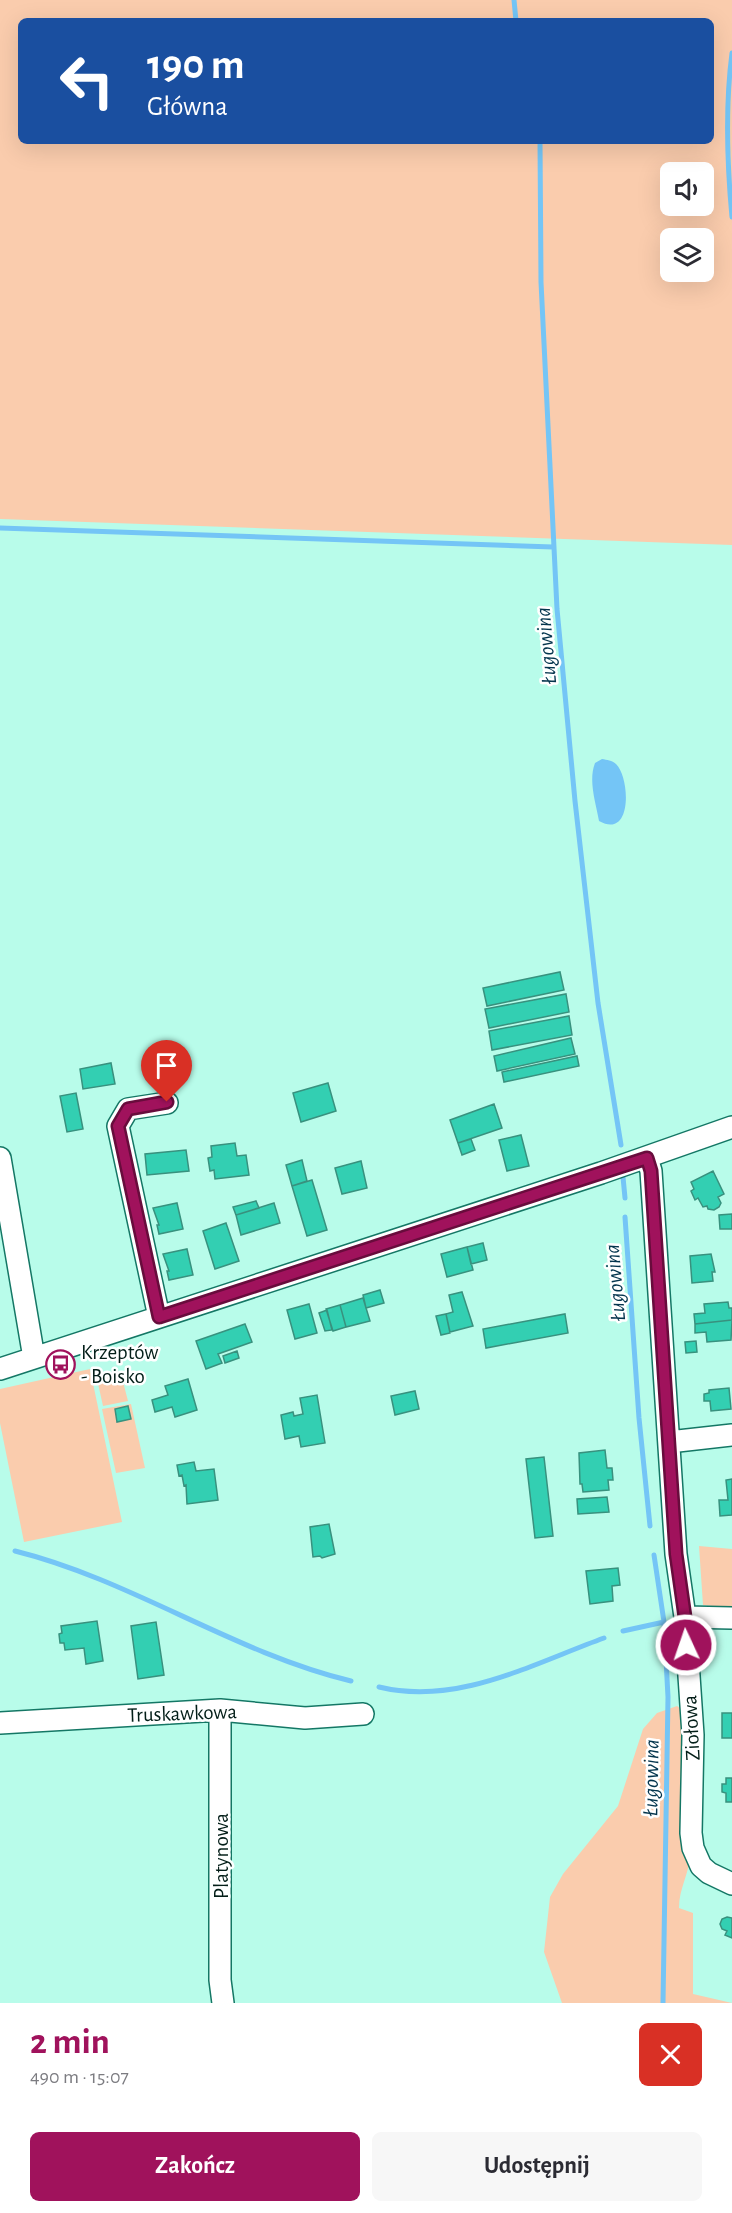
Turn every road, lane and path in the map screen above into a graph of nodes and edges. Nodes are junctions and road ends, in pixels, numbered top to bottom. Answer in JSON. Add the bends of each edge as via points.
{"nodes":[{"id":1,"x":167,"y":1102,"type":"dead end"},
{"id":2,"x":732,"y":1127,"type":"edge"},
{"id":3,"x":0,"y":1158,"type":"edge"},
{"id":4,"x":647,"y":1158,"type":"junction"},
{"id":5,"x":159,"y":1317,"type":"junction"},
{"id":6,"x":34,"y":1358,"type":"junction"},
{"id":7,"x":0,"y":1369,"type":"edge"},
{"id":8,"x":732,"y":1435,"type":"edge"},
{"id":9,"x":669,"y":1442,"type":"junction"},
{"id":10,"x":685,"y":1617,"type":"junction"},
{"id":11,"x":732,"y":1618,"type":"edge"},
{"id":12,"x":220,"y":1710,"type":"junction"},
{"id":13,"x":363,"y":1714,"type":"dead end"},
{"id":14,"x":0,"y":1723,"type":"edge"},
{"id":15,"x":732,"y":1884,"type":"edge"},
{"id":16,"x":223,"y":2003,"type":"edge"}],
"edges":[{"from":1,"to":5,"type":"street","via":[[128,1109],[118,1126]]},
{"from":2,"to":4,"type":"street"},
{"from":3,"to":6,"type":"street"},
{"from":4,"to":5,"type":"street"},
{"from":4,"to":9,"type":"street","name":"Ziołowa"},
{"from":5,"to":6,"type":"street"},
{"from":6,"to":7,"type":"street"},
{"from":8,"to":9,"type":"street"},
{"from":9,"to":10,"type":"street","name":"Ziołowa","via":[[676,1554]]},
{"from":10,"to":11,"type":"street"},
{"from":10,"to":15,"type":"street","name":"Ziołowa","via":[[693,1735],[693,1848],[701,1866]]},
{"from":12,"to":13,"type":"street","name":"Truskawkowa","via":[[305,1718]]},
{"from":12,"to":14,"type":"street","name":"Truskawkowa"},
{"from":12,"to":16,"type":"street","name":"Platynowa"}]}
